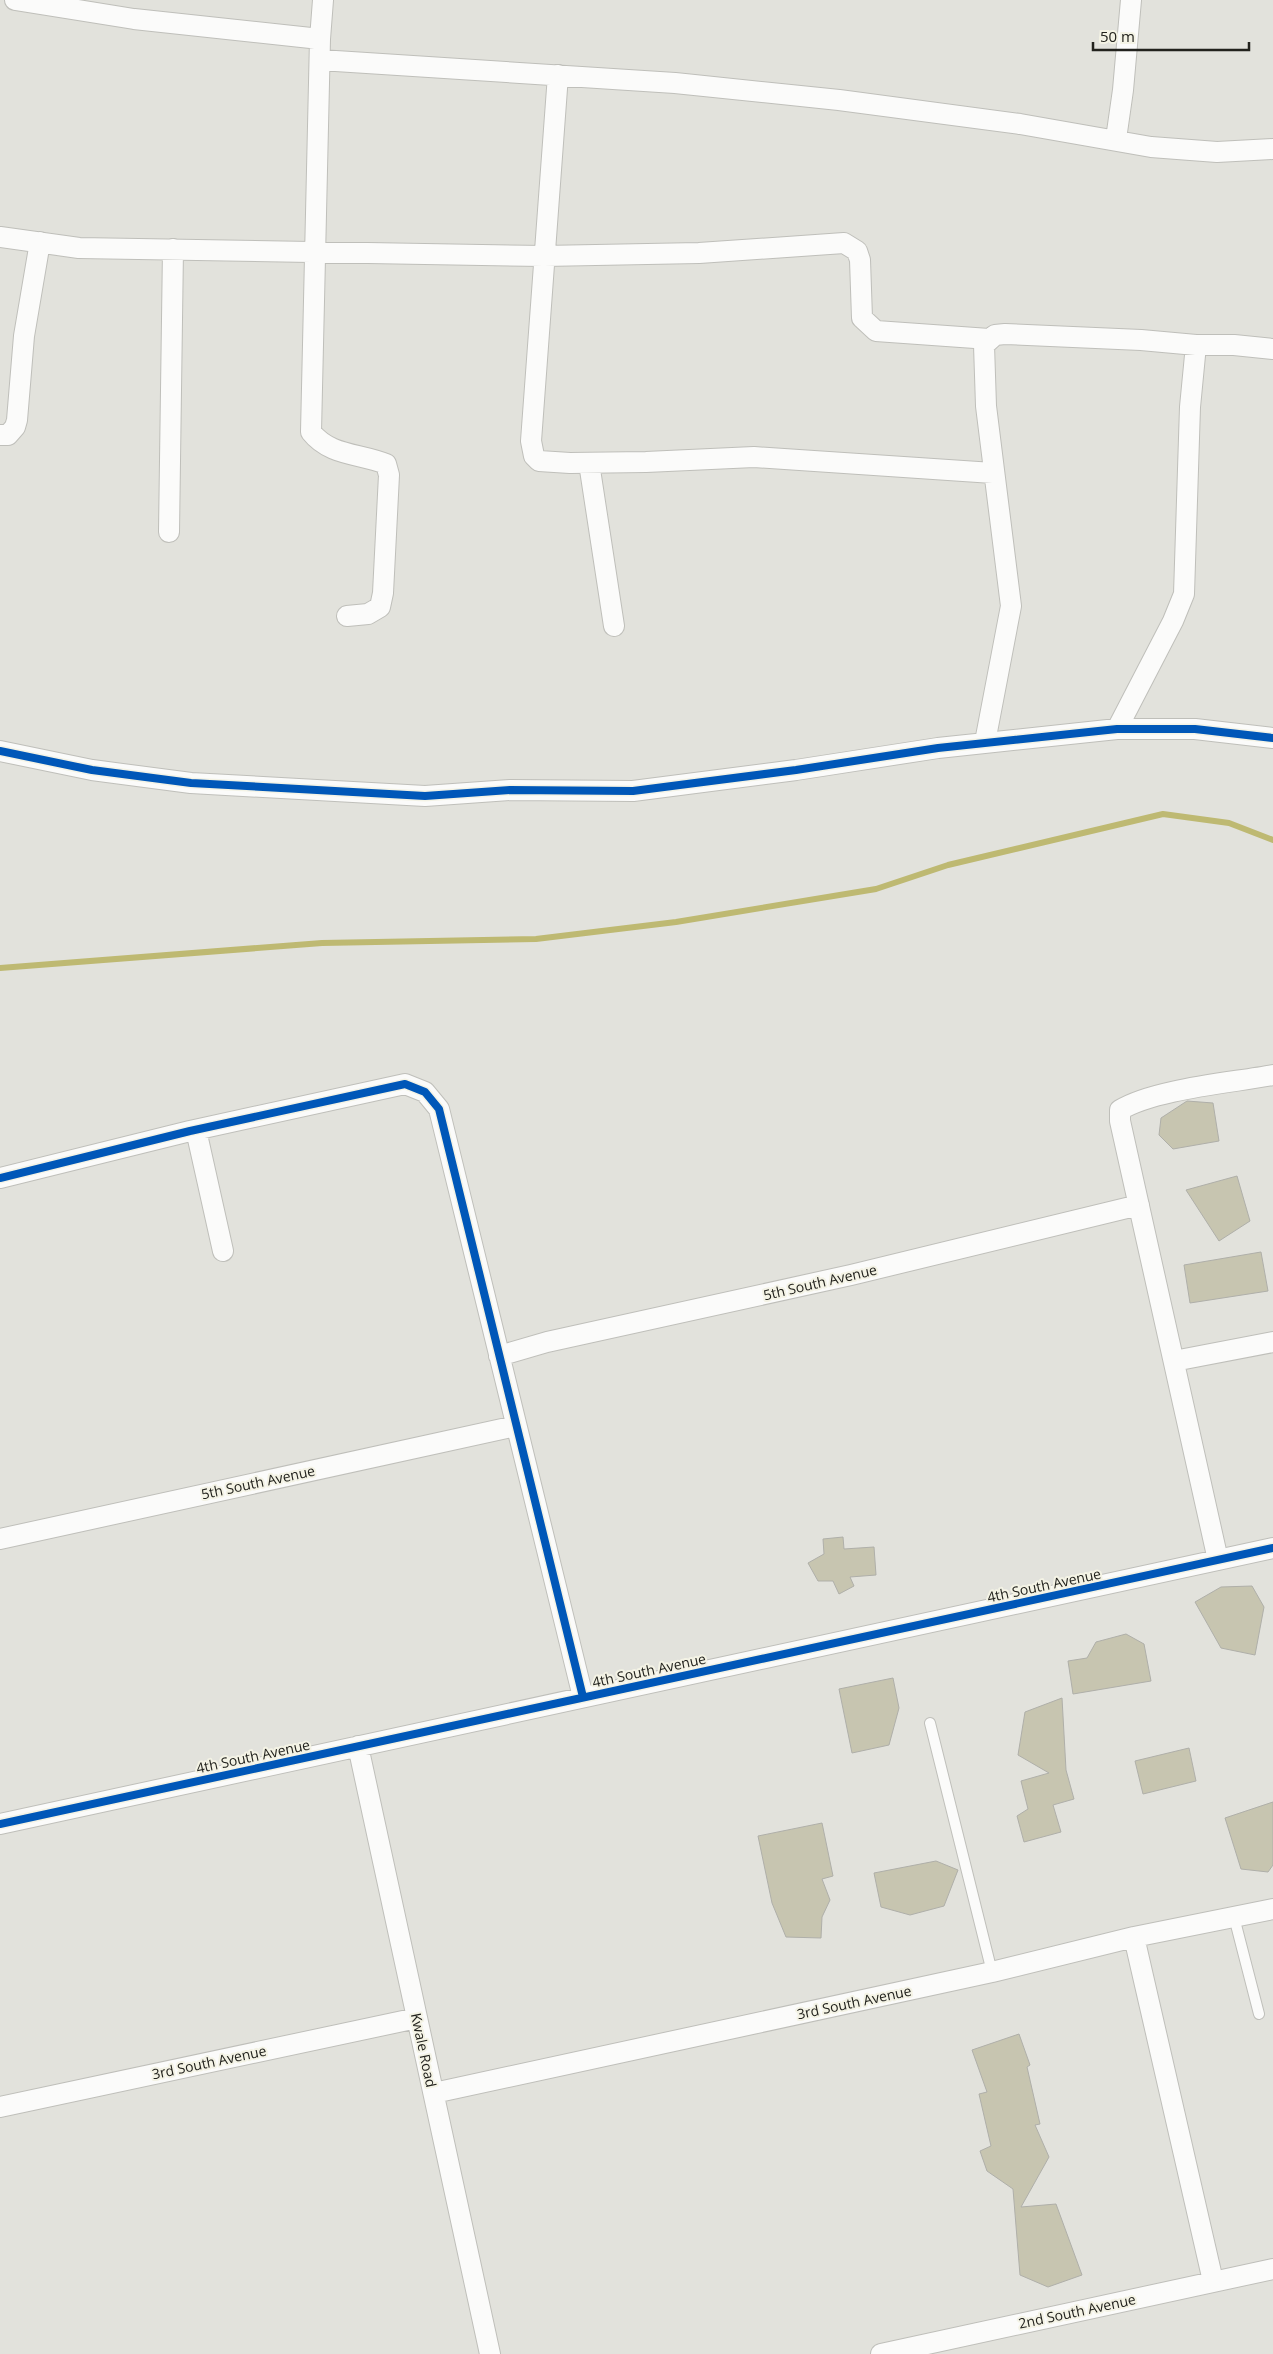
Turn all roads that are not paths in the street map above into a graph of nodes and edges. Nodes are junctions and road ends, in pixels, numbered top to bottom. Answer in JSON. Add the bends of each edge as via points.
{"nodes":[{"id":1,"x":15,"y":0,"type":"edge"},
{"id":2,"x":323,"y":0,"type":"edge"},
{"id":3,"x":1131,"y":0,"type":"edge"},
{"id":4,"x":320,"y":39,"type":"junction"},
{"id":5,"x":320,"y":60,"type":"junction"},
{"id":6,"x":558,"y":75,"type":"junction"},
{"id":7,"x":1116,"y":139,"type":"junction"},
{"id":8,"x":1273,"y":149,"type":"edge"},
{"id":9,"x":0,"y":237,"type":"edge"},
{"id":10,"x":40,"y":242,"type":"junction"},
{"id":11,"x":173,"y":249,"type":"junction"},
{"id":12,"x":316,"y":254,"type":"junction"},
{"id":13,"x":544,"y":256,"type":"junction"},
{"id":14,"x":989,"y":339,"type":"junction"},
{"id":15,"x":1196,"y":345,"type":"junction"},
{"id":16,"x":1273,"y":349,"type":"edge"},
{"id":17,"x":0,"y":435,"type":"edge"},
{"id":18,"x":589,"y":463,"type":"junction"},
{"id":19,"x":993,"y":474,"type":"junction"},
{"id":20,"x":169,"y":532,"type":"dead end"},
{"id":21,"x":347,"y":616,"type":"dead end"},
{"id":22,"x":614,"y":626,"type":"dead end"},
{"id":23,"x":1117,"y":729,"type":"junction"},
{"id":24,"x":1273,"y":738,"type":"edge"},
{"id":25,"x":985,"y":742,"type":"junction"},
{"id":26,"x":0,"y":751,"type":"edge"},
{"id":27,"x":1273,"y":1076,"type":"edge"},
{"id":28,"x":193,"y":1130,"type":"junction"},
{"id":29,"x":0,"y":1178,"type":"edge"},
{"id":30,"x":1139,"y":1204,"type":"junction"},
{"id":31,"x":222,"y":1251,"type":"dead end"},
{"id":32,"x":1273,"y":1342,"type":"edge"},
{"id":33,"x":499,"y":1356,"type":"junction"},
{"id":34,"x":1174,"y":1361,"type":"junction"},
{"id":35,"x":516,"y":1426,"type":"junction"},
{"id":36,"x":0,"y":1539,"type":"edge"},
{"id":37,"x":1273,"y":1548,"type":"edge"},
{"id":38,"x":1218,"y":1560,"type":"junction"},
{"id":39,"x":583,"y":1697,"type":"junction"},
{"id":40,"x":930,"y":1723,"type":"dead end"},
{"id":41,"x":358,"y":1746,"type":"junction"},
{"id":42,"x":0,"y":1824,"type":"edge"},
{"id":43,"x":1273,"y":1908,"type":"edge"},
{"id":44,"x":1234,"y":1917,"type":"junction"},
{"id":45,"x":1134,"y":1937,"type":"junction"},
{"id":46,"x":992,"y":1972,"type":"junction"},
{"id":47,"x":1259,"y":2014,"type":"dead end"},
{"id":48,"x":418,"y":2018,"type":"junction"},
{"id":49,"x":434,"y":2093,"type":"junction"},
{"id":50,"x":0,"y":2107,"type":"edge"},
{"id":51,"x":1273,"y":2269,"type":"edge"},
{"id":52,"x":1213,"y":2281,"type":"junction"},
{"id":53,"x":490,"y":2354,"type":"edge"},
{"id":54,"x":881,"y":2354,"type":"edge"}],
"edges":[{"from":1,"to":4,"type":"street","via":[[134,19]]},
{"from":2,"to":4,"type":"street"},
{"from":3,"to":7,"type":"street"},
{"from":4,"to":5,"type":"street"},
{"from":5,"to":6,"type":"street"},
{"from":5,"to":12,"type":"street"},
{"from":6,"to":7,"type":"street","via":[[839,100]]},
{"from":6,"to":13,"type":"street"},
{"from":7,"to":8,"type":"street","via":[[1151,147],[1217,152]]},
{"from":9,"to":10,"type":"street"},
{"from":10,"to":11,"type":"street","via":[[78,248]]},
{"from":10,"to":17,"type":"street","via":[[24,336],[18,414],[15,427],[8,435]]},
{"from":11,"to":12,"type":"street"},
{"from":11,"to":20,"type":"street"},
{"from":12,"to":13,"type":"street"},
{"from":12,"to":21,"type":"street","via":[[310,432],[320,443],[333,449],[386,464],[389,475],[380,607],[368,614]]},
{"from":13,"to":14,"type":"street","via":[[699,253],[844,243],[857,251],[862,318],[876,331]]},
{"from":13,"to":18,"type":"street","via":[[532,441],[534,456],[539,461]]},
{"from":14,"to":15,"type":"street","via":[[1005,334]]},
{"from":14,"to":19,"type":"street","via":[[983,354]]},
{"from":15,"to":16,"type":"street"},
{"from":15,"to":23,"type":"street","via":[[1190,406],[1184,594]]},
{"from":18,"to":19,"type":"street","via":[[754,457]]},
{"from":18,"to":22,"type":"street"},
{"from":19,"to":25,"type":"street","via":[[1011,606]]},
{"from":23,"to":24,"type":"street","via":[[1194,729]]},
{"from":23,"to":25,"type":"street"},
{"from":25,"to":26,"type":"street","via":[[633,791],[510,790],[425,796],[191,783],[92,770]]},
{"from":27,"to":30,"type":"street","via":[[1135,1100],[1120,1110]]},
{"from":28,"to":29,"type":"street"},
{"from":28,"to":31,"type":"street"},
{"from":28,"to":33,"type":"street","via":[[405,1084],[425,1092],[439,1109]]},
{"from":30,"to":33,"type":"street","name":"5th South Avenue","via":[[850,1275],[547,1342]]},
{"from":30,"to":34,"type":"street"},
{"from":32,"to":34,"type":"street"},
{"from":33,"to":35,"type":"street"},
{"from":34,"to":38,"type":"street"},
{"from":35,"to":36,"type":"street","name":"5th South Avenue"},
{"from":35,"to":39,"type":"street"},
{"from":37,"to":38,"type":"street","name":"4th South Avenue"},
{"from":38,"to":39,"type":"street","name":"4th South Avenue"},
{"from":39,"to":41,"type":"street","name":"4th South Avenue"},
{"from":40,"to":46,"type":"lane"},
{"from":41,"to":42,"type":"street","name":"4th South Avenue"},
{"from":41,"to":48,"type":"street","name":"Kwale Road"},
{"from":43,"to":44,"type":"street","name":"3rd South Avenue"},
{"from":44,"to":45,"type":"street","name":"3rd South Avenue"},
{"from":44,"to":47,"type":"lane"},
{"from":45,"to":46,"type":"street","name":"3rd South Avenue"},
{"from":45,"to":52,"type":"street"},
{"from":46,"to":49,"type":"street","name":"3rd South Avenue"},
{"from":48,"to":49,"type":"street","name":"Kwale Road"},
{"from":48,"to":50,"type":"street","name":"3rd South Avenue"},
{"from":49,"to":53,"type":"street","name":"Kwale Road"},
{"from":51,"to":52,"type":"street","name":"2nd South Avenue"},
{"from":52,"to":54,"type":"street","name":"2nd South Avenue"}]}
